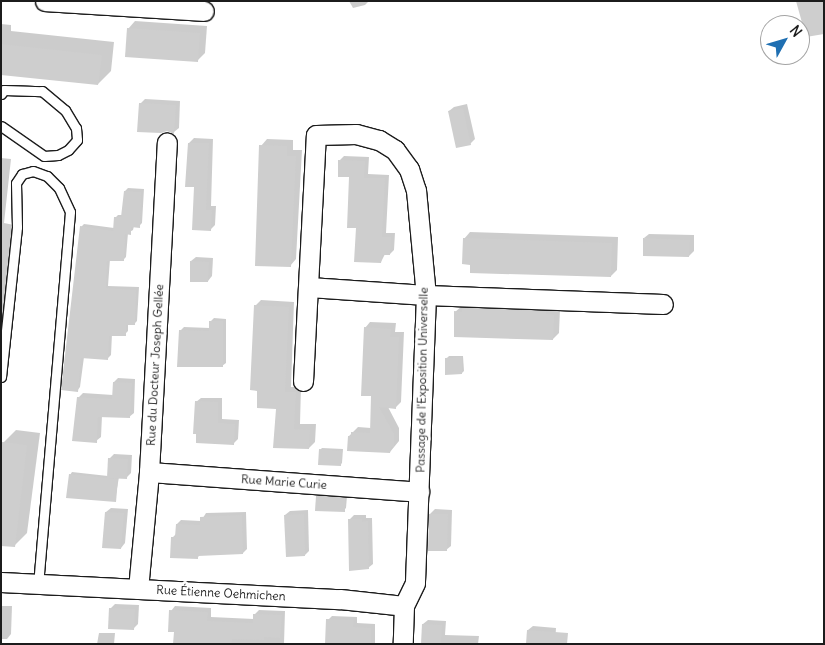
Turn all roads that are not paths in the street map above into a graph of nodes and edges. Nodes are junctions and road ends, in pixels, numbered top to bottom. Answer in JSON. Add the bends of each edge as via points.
{"nodes":[{"id":1,"x":45,"y":1,"type":"edge"},
{"id":2,"x":204,"y":11,"type":"dead end"},
{"id":3,"x":1,"y":94,"type":"edge"},
{"id":4,"x":1,"y":126,"type":"edge"},
{"id":5,"x":168,"y":142,"type":"dead end"},
{"id":6,"x":308,"y":287,"type":"junction"},
{"id":7,"x":426,"y":295,"type":"junction"},
{"id":8,"x":663,"y":304,"type":"dead end"},
{"id":9,"x":1,"y":377,"type":"edge"},
{"id":10,"x":303,"y":381,"type":"dead end"},
{"id":11,"x":149,"y":472,"type":"junction"},
{"id":12,"x":420,"y":492,"type":"junction"},
{"id":13,"x":1,"y":582,"type":"edge"},
{"id":14,"x":38,"y":584,"type":"junction"},
{"id":15,"x":138,"y":589,"type":"junction"},
{"id":16,"x":404,"y":606,"type":"junction"},
{"id":17,"x":403,"y":644,"type":"edge"}],
"edges":[{"from":1,"to":2,"type":"street"},
{"from":3,"to":4,"type":"lane","via":[[4,90],[42,91],[65,110],[76,128],[77,140],[58,155],[44,156]]},
{"from":5,"to":11,"type":"street","name":"Rue du Docteur Joseph Gellée"},
{"from":6,"to":7,"type":"street"},
{"from":6,"to":7,"type":"street","name":"Passage de l'Exposition Universelle","via":[[316,135],[356,134],[378,140],[395,150],[409,169],[416,190]]},
{"from":6,"to":10,"type":"street"},
{"from":7,"to":8,"type":"street"},
{"from":7,"to":12,"type":"street","name":"Passage de l'Exposition Universelle"},
{"from":9,"to":14,"type":"lane","via":[[17,227],[16,183],[22,174],[33,171],[46,176],[59,188],[70,212]]},
{"from":11,"to":12,"type":"street","name":"Rue Marie Curie"},
{"from":11,"to":15,"type":"street","name":"Rue du Docteur Joseph Gellée"},
{"from":12,"to":16,"type":"street","name":"Passage de l'Exposition Universelle","via":[[415,583]]},
{"from":13,"to":14,"type":"street","name":"Rue Étienne Oehmichen"},
{"from":14,"to":15,"type":"street","name":"Rue Étienne Oehmichen"},
{"from":15,"to":16,"type":"street","name":"Rue Étienne Oehmichen","via":[[340,599]]},
{"from":16,"to":17,"type":"street"}]}
